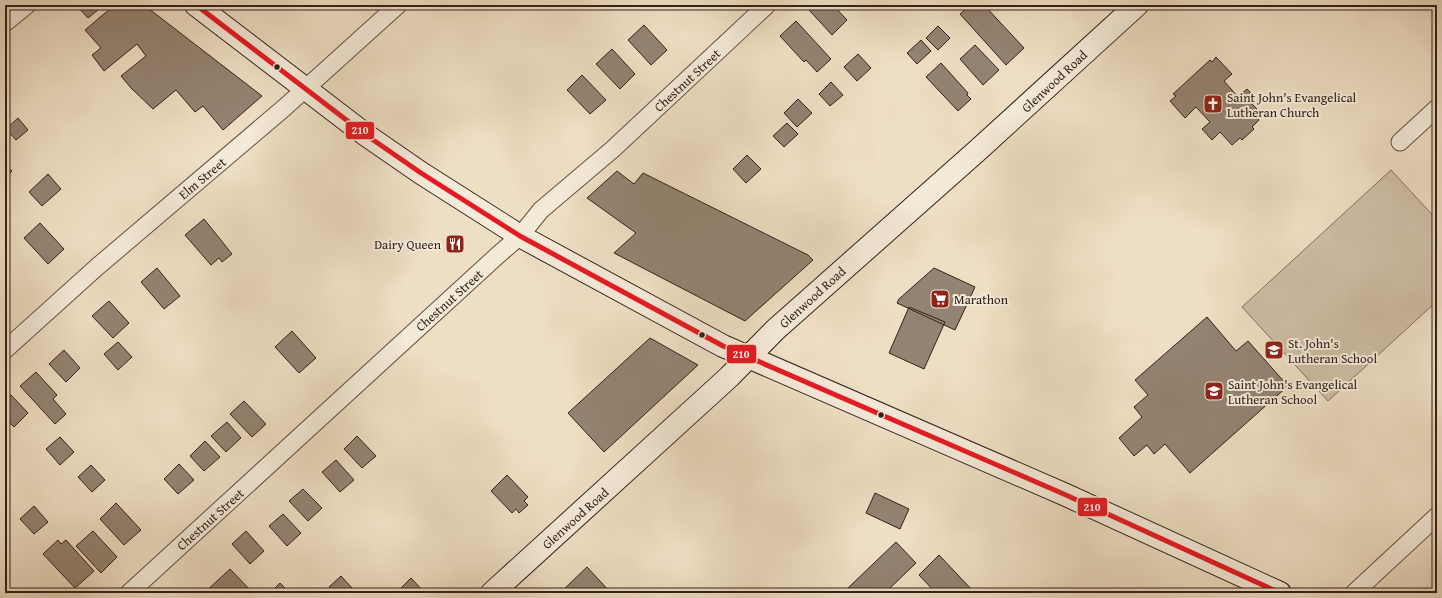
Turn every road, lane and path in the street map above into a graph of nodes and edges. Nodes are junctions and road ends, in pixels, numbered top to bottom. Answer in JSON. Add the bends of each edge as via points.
{"nodes":[{"id":1,"x":27,"y":5,"type":"edge"},
{"id":2,"x":196,"y":5,"type":"edge"},
{"id":3,"x":398,"y":5,"type":"edge"},
{"id":4,"x":767,"y":5,"type":"edge"},
{"id":5,"x":1137,"y":5,"type":"edge"},
{"id":6,"x":5,"y":23,"type":"edge"},
{"id":7,"x":305,"y":88,"type":"junction"},
{"id":8,"x":1437,"y":108,"type":"edge"},
{"id":9,"x":1400,"y":142,"type":"dead end"},
{"id":10,"x":520,"y":236,"type":"junction"},
{"id":11,"x":5,"y":350,"type":"edge"},
{"id":12,"x":748,"y":357,"type":"junction"},
{"id":13,"x":1437,"y":516,"type":"edge"},
{"id":14,"x":129,"y":593,"type":"edge"},
{"id":15,"x":492,"y":593,"type":"edge"},
{"id":16,"x":1280,"y":593,"type":"edge"},
{"id":17,"x":1354,"y":593,"type":"edge"}],
"edges":[{"from":1,"to":6,"type":"street"},
{"from":2,"to":7,"type":"main road"},
{"from":3,"to":7,"type":"street","name":"Elm Street"},
{"from":4,"to":10,"type":"street","name":"Chestnut Street","via":[[613,149],[541,210]]},
{"from":5,"to":12,"type":"main road","name":"Glenwood Road"},
{"from":7,"to":10,"type":"main road","via":[[421,173]]},
{"from":7,"to":11,"type":"street","name":"Elm Street"},
{"from":8,"to":9,"type":"street"},
{"from":10,"to":12,"type":"main road","via":[[723,346]]},
{"from":10,"to":14,"type":"street","name":"Chestnut Street"},
{"from":12,"to":15,"type":"main road","name":"Glenwood Road","via":[[673,429]]},
{"from":12,"to":16,"type":"main road","via":[[1066,495]]},
{"from":13,"to":17,"type":"street"}]}
